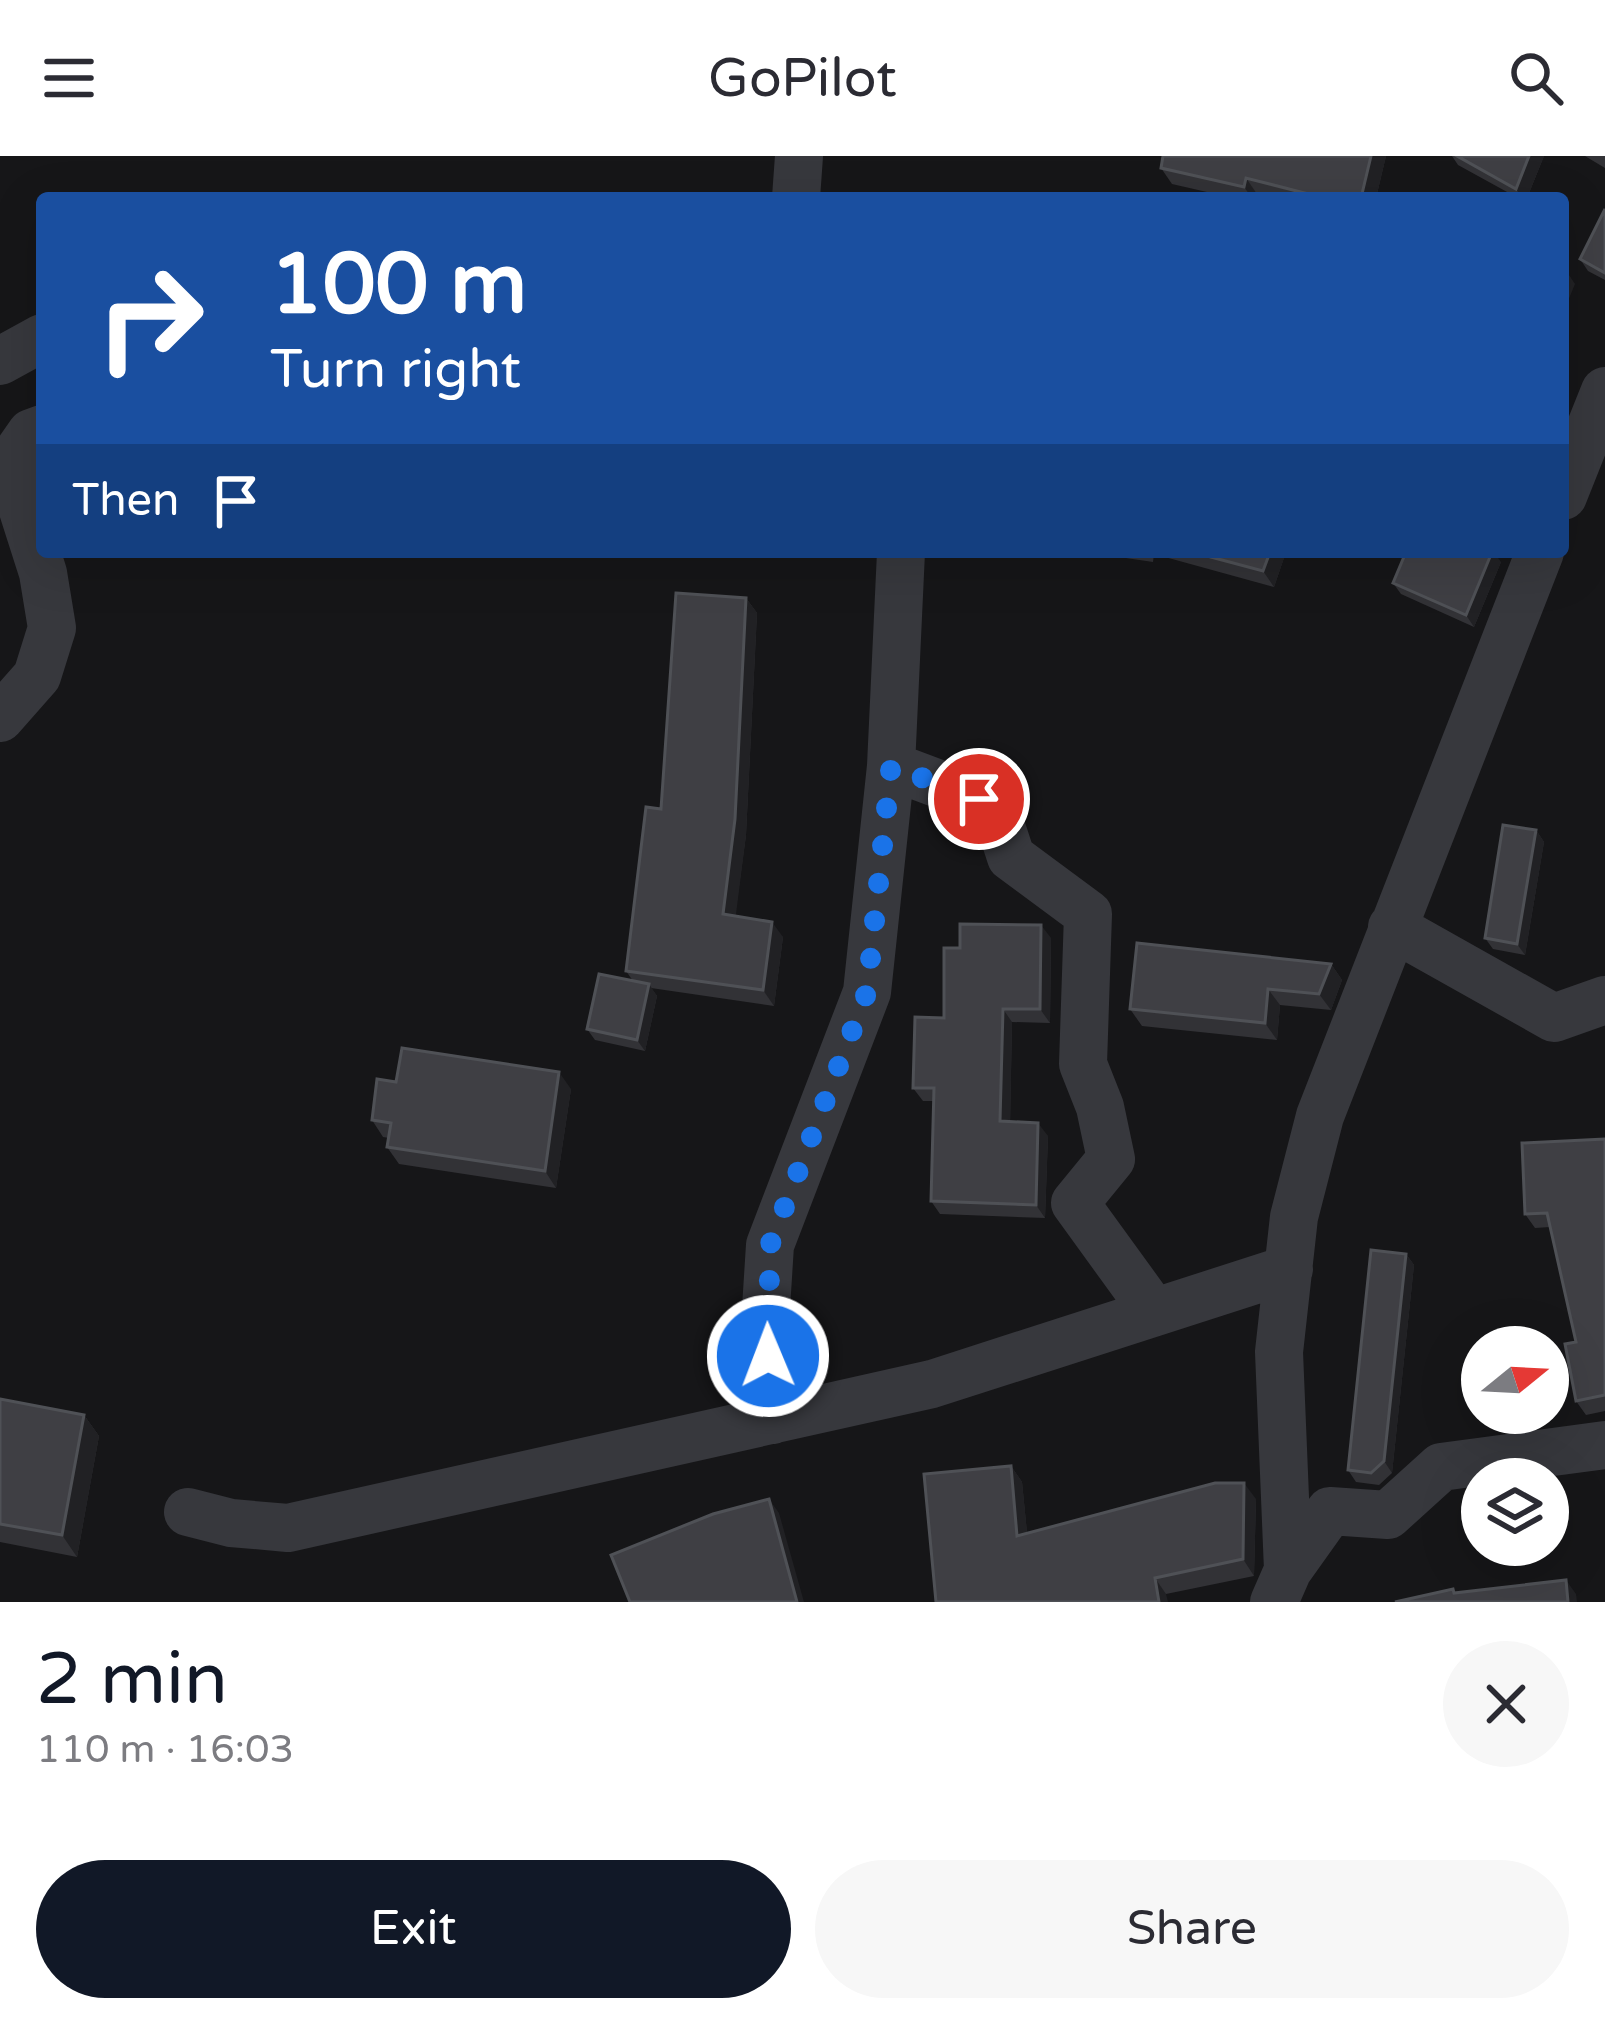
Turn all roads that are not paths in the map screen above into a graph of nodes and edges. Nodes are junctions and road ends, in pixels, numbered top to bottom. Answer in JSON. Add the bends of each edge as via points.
{"nodes":[{"id":1,"x":799,"y":156,"type":"edge"},
{"id":2,"x":796,"y":192,"type":"edge"},
{"id":3,"x":36,"y":341,"type":"edge"},
{"id":4,"x":0,"y":361,"type":"edge"},
{"id":5,"x":1605,"y":391,"type":"edge"},
{"id":6,"x":36,"y":431,"type":"edge"},
{"id":7,"x":1569,"y":481,"type":"edge"},
{"id":8,"x":36,"y":551,"type":"edge"},
{"id":9,"x":38,"y":558,"type":"edge"},
{"id":10,"x":901,"y":558,"type":"edge"},
{"id":11,"x":1538,"y":558,"type":"edge"},
{"id":12,"x":0,"y":718,"type":"edge"},
{"id":13,"x":891,"y":766,"type":"junction"},
{"id":14,"x":1392,"y":927,"type":"junction"},
{"id":15,"x":1605,"y":1000,"type":"edge"},
{"id":16,"x":1289,"y":1269,"type":"junction"},
{"id":17,"x":1154,"y":1312,"type":"junction"},
{"id":18,"x":772,"y":1420,"type":"junction"},
{"id":19,"x":1605,"y":1445,"type":"edge"},
{"id":20,"x":188,"y":1512,"type":"dead end"},
{"id":21,"x":1281,"y":1586,"type":"edge"}],
"edges":[{"from":1,"to":2,"type":"street"},
{"from":3,"to":4,"type":"street"},
{"from":5,"to":7,"type":"street"},
{"from":6,"to":8,"type":"street","via":[[16,453]]},
{"from":9,"to":12,"type":"street","via":[[52,628],[37,676]]},
{"from":10,"to":13,"type":"street"},
{"from":11,"to":14,"type":"street"},
{"from":13,"to":17,"type":"street","via":[[979,799],[999,820],[1011,857],[1088,914],[1083,1064],[1111,1159],[1075,1203]]},
{"from":13,"to":18,"type":"street","via":[[867,992],[770,1245]]},
{"from":14,"to":15,"type":"street","via":[[1554,1018]]},
{"from":14,"to":16,"type":"street","via":[[1320,1116]]},
{"from":16,"to":17,"type":"street"},
{"from":16,"to":21,"type":"street","via":[[1279,1352]]},
{"from":17,"to":18,"type":"street","via":[[932,1384]]},
{"from":18,"to":20,"type":"street","via":[[288,1528]]},
{"from":19,"to":21,"type":"street","via":[[1441,1467],[1388,1515],[1330,1511]]}]}
